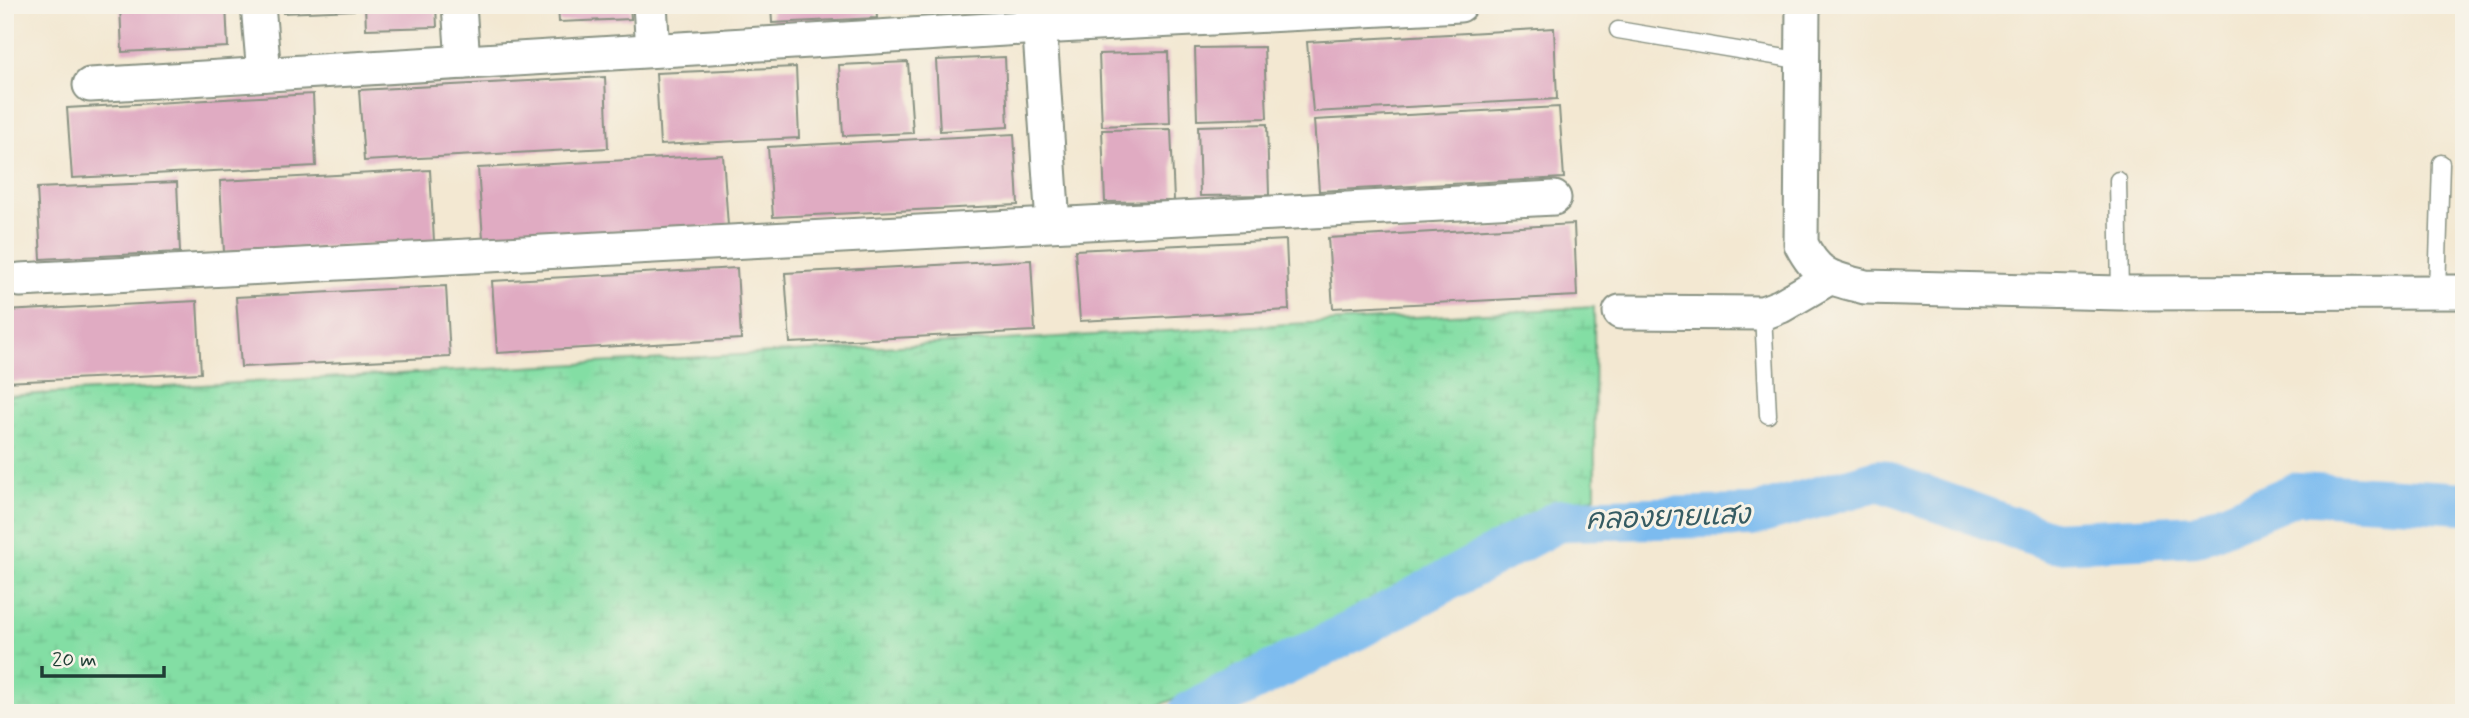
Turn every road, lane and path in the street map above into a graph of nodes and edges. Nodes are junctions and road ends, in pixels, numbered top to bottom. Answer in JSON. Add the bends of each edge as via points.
{"nodes":[{"id":1,"x":258,"y":5,"type":"edge"},
{"id":2,"x":459,"y":5,"type":"edge"},
{"id":3,"x":650,"y":5,"type":"edge"},
{"id":4,"x":1460,"y":5,"type":"edge"},
{"id":5,"x":1803,"y":5,"type":"edge"},
{"id":6,"x":1278,"y":10,"type":"edge"},
{"id":7,"x":1038,"y":16,"type":"edge"},
{"id":8,"x":1618,"y":30,"type":"dead end"},
{"id":9,"x":653,"y":50,"type":"junction"},
{"id":10,"x":1803,"y":61,"type":"junction"},
{"id":11,"x":463,"y":62,"type":"junction"},
{"id":12,"x":264,"y":74,"type":"junction"},
{"id":13,"x":90,"y":85,"type":"dead end"},
{"id":14,"x":2441,"y":163,"type":"dead end"},
{"id":15,"x":2118,"y":180,"type":"dead end"},
{"id":16,"x":1554,"y":198,"type":"dead end"},
{"id":17,"x":1053,"y":225,"type":"junction"},
{"id":18,"x":1829,"y":278,"type":"junction"},
{"id":19,"x":20,"y":281,"type":"dead end"},
{"id":20,"x":2450,"y":292,"type":"edge"},
{"id":21,"x":2120,"y":293,"type":"junction"},
{"id":22,"x":1620,"y":312,"type":"dead end"},
{"id":23,"x":1763,"y":313,"type":"junction"},
{"id":24,"x":1768,"y":415,"type":"dead end"}],
"edges":[{"from":1,"to":12,"type":"street"},
{"from":2,"to":11,"type":"street"},
{"from":3,"to":9,"type":"street"},
{"from":4,"to":6,"type":"street"},
{"from":5,"to":10,"type":"street"},
{"from":6,"to":7,"type":"street"},
{"from":7,"to":9,"type":"street"},
{"from":7,"to":17,"type":"street"},
{"from":8,"to":10,"type":"lane"},
{"from":9,"to":11,"type":"street"},
{"from":10,"to":18,"type":"street","via":[[1801,244],[1813,267]]},
{"from":11,"to":12,"type":"street"},
{"from":12,"to":13,"type":"street"},
{"from":14,"to":20,"type":"lane"},
{"from":15,"to":21,"type":"lane"},
{"from":16,"to":17,"type":"street"},
{"from":17,"to":19,"type":"street"},
{"from":18,"to":21,"type":"street","via":[[1865,287]]},
{"from":18,"to":23,"type":"street"},
{"from":20,"to":21,"type":"street"},
{"from":22,"to":23,"type":"street"},
{"from":23,"to":24,"type":"lane"}]}
